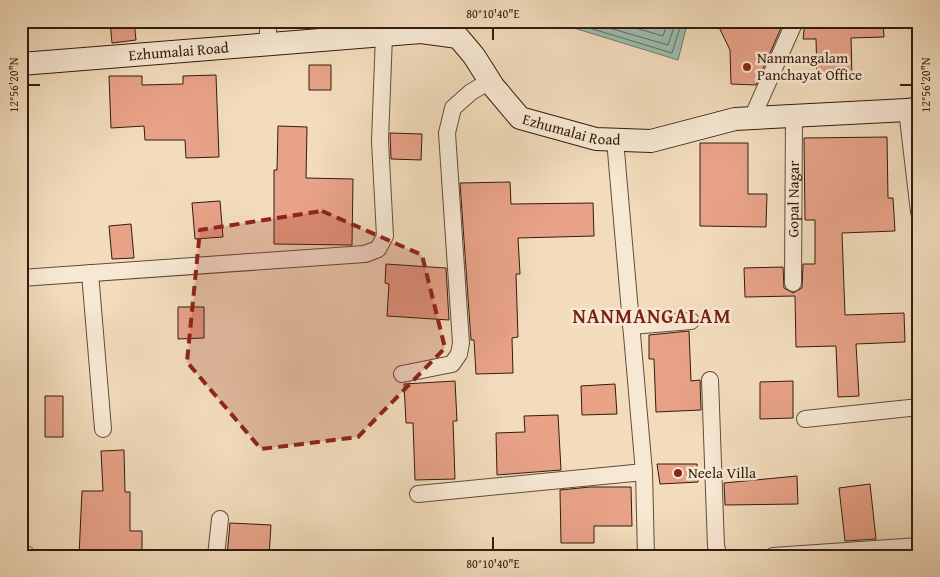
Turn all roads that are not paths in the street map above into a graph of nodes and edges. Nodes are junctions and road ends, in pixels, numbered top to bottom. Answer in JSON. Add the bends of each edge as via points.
{"nodes":[{"id":1,"x":268,"y":21,"type":"edge"},
{"id":2,"x":796,"y":21,"type":"edge"},
{"id":3,"x":384,"y":35,"type":"junction"},
{"id":4,"x":268,"y":44,"type":"junction"},
{"id":5,"x":21,"y":64,"type":"edge"},
{"id":6,"x":490,"y":81,"type":"junction"},
{"id":7,"x":913,"y":109,"type":"edge"},
{"id":8,"x":794,"y":116,"type":"junction"},
{"id":9,"x":752,"y":118,"type":"junction"},
{"id":10,"x":615,"y":140,"type":"junction"},
{"id":11,"x":919,"y":212,"type":"edge"},
{"id":12,"x":90,"y":273,"type":"junction"},
{"id":13,"x":21,"y":278,"type":"edge"},
{"id":14,"x":793,"y":282,"type":"dead end"},
{"id":15,"x":691,"y":322,"type":"dead end"},
{"id":16,"x":631,"y":326,"type":"junction"},
{"id":17,"x":402,"y":374,"type":"dead end"},
{"id":18,"x":710,"y":380,"type":"dead end"},
{"id":19,"x":919,"y":407,"type":"edge"},
{"id":20,"x":805,"y":419,"type":"dead end"},
{"id":21,"x":103,"y":429,"type":"dead end"},
{"id":22,"x":644,"y":472,"type":"junction"},
{"id":23,"x":418,"y":494,"type":"dead end"},
{"id":24,"x":220,"y":519,"type":"dead end"},
{"id":25,"x":919,"y":546,"type":"edge"},
{"id":26,"x":216,"y":556,"type":"edge"},
{"id":27,"x":646,"y":556,"type":"edge"},
{"id":28,"x":719,"y":556,"type":"edge"},
{"id":29,"x":773,"y":556,"type":"edge"}],
"edges":[{"from":1,"to":4,"type":"street"},
{"from":2,"to":9,"type":"street"},
{"from":3,"to":4,"type":"street","name":"Ezhumalai Road"},
{"from":3,"to":6,"type":"street","name":"Ezhumalai Road","via":[[421,32],[458,37]]},
{"from":3,"to":12,"type":"street","via":[[380,141],[385,236],[378,249],[365,254]]},
{"from":4,"to":5,"type":"street","name":"Ezhumalai Road"},
{"from":6,"to":10,"type":"street","name":"Ezhumalai Road","via":[[520,118],[596,139]]},
{"from":6,"to":17,"type":"street","via":[[452,108],[447,133],[461,344],[459,354],[452,364]]},
{"from":7,"to":8,"type":"street","name":"Ezhumalai Road"},
{"from":7,"to":11,"type":"street"},
{"from":8,"to":9,"type":"street","name":"Ezhumalai Road"},
{"from":8,"to":14,"type":"street","name":"Gopal Nagar"},
{"from":9,"to":10,"type":"street","name":"Ezhumalai Road","via":[[735,119],[652,141]]},
{"from":10,"to":16,"type":"street"},
{"from":12,"to":13,"type":"street"},
{"from":12,"to":21,"type":"street"},
{"from":15,"to":16,"type":"street"},
{"from":16,"to":22,"type":"street"},
{"from":18,"to":28,"type":"street"},
{"from":19,"to":20,"type":"street"},
{"from":22,"to":23,"type":"street"},
{"from":22,"to":27,"type":"street"},
{"from":24,"to":26,"type":"street"},
{"from":25,"to":29,"type":"street"}]}
